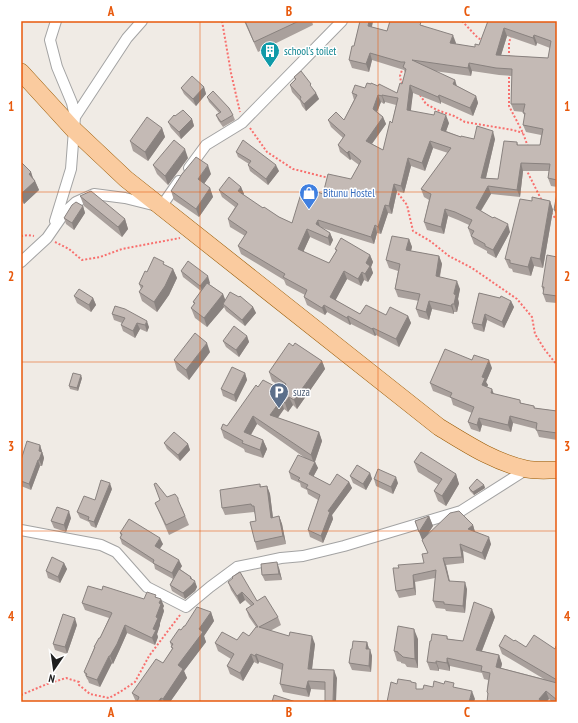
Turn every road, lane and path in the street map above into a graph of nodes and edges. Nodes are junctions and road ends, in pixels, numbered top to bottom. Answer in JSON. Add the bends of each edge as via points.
{"nodes":[{"id":1,"x":56,"y":21,"type":"edge"},
{"id":2,"x":142,"y":21,"type":"edge"},
{"id":3,"x":222,"y":21,"type":"edge"},
{"id":4,"x":342,"y":21,"type":"edge"},
{"id":5,"x":462,"y":21,"type":"edge"},
{"id":6,"x":511,"y":36,"type":"edge"},
{"id":7,"x":484,"y":42,"type":"edge"},
{"id":8,"x":503,"y":48,"type":"dead end"},
{"id":9,"x":509,"y":49,"type":"junction"},
{"id":10,"x":404,"y":63,"type":"edge"},
{"id":11,"x":509,"y":63,"type":"edge"},
{"id":12,"x":509,"y":71,"type":"edge"},
{"id":13,"x":21,"y":72,"type":"edge"},
{"id":14,"x":405,"y":85,"type":"edge"},
{"id":15,"x":418,"y":92,"type":"edge"},
{"id":16,"x":242,"y":123,"type":"junction"},
{"id":17,"x":74,"y":124,"type":"junction"},
{"id":18,"x":523,"y":133,"type":"junction"},
{"id":19,"x":526,"y":152,"type":"edge"},
{"id":20,"x":526,"y":169,"type":"edge"},
{"id":21,"x":334,"y":179,"type":"edge"},
{"id":22,"x":392,"y":190,"type":"edge"},
{"id":23,"x":161,"y":207,"type":"junction"},
{"id":24,"x":546,"y":207,"type":"edge"},
{"id":25,"x":549,"y":211,"type":"edge"},
{"id":26,"x":557,"y":220,"type":"edge"},
{"id":27,"x":197,"y":235,"type":"junction"},
{"id":28,"x":47,"y":238,"type":"junction"},
{"id":29,"x":21,"y":262,"type":"edge"},
{"id":30,"x":557,"y":365,"type":"edge"},
{"id":31,"x":527,"y":469,"type":"junction"},
{"id":32,"x":557,"y":470,"type":"edge"},
{"id":33,"x":21,"y":530,"type":"edge"},
{"id":34,"x":186,"y":607,"type":"junction"},
{"id":35,"x":21,"y":695,"type":"edge"}],
"edges":[{"from":1,"to":17,"type":"street","via":[[50,40],[57,67],[72,103]]},
{"from":2,"to":17,"type":"street","via":[[127,38]]},
{"from":3,"to":16,"type":"path"},
{"from":4,"to":16,"type":"street"},
{"from":5,"to":7,"type":"path"},
{"from":6,"to":9,"type":"path"},
{"from":8,"to":9,"type":"path"},
{"from":9,"to":11,"type":"path"},
{"from":10,"to":14,"type":"path","via":[[400,76],[401,82]]},
{"from":12,"to":18,"type":"path","via":[[509,106]]},
{"from":13,"to":17,"type":"main road"},
{"from":15,"to":18,"type":"path","via":[[426,104],[465,122]]},
{"from":16,"to":21,"type":"path","via":[[249,127],[267,152],[293,169]]},
{"from":16,"to":23,"type":"street","via":[[206,145]]},
{"from":17,"to":23,"type":"main road","via":[[126,179]]},
{"from":17,"to":28,"type":"street","via":[[71,169],[56,220]]},
{"from":18,"to":19,"type":"path","via":[[528,146]]},
{"from":20,"to":24,"type":"path"},
{"from":22,"to":30,"type":"path","via":[[397,192],[407,205],[413,231],[517,299],[532,316],[535,334]]},
{"from":23,"to":27,"type":"main road"},
{"from":23,"to":28,"type":"street","via":[[94,194],[76,202],[65,212]]},
{"from":25,"to":26,"type":"path"},
{"from":27,"to":28,"type":"path","via":[[122,249],[82,260],[69,249]]},
{"from":27,"to":31,"type":"main road","via":[[439,427],[480,452],[506,464]]},
{"from":28,"to":29,"type":"street"},
{"from":31,"to":32,"type":"main road"},
{"from":31,"to":34,"type":"street","via":[[462,511],[344,546],[237,567]]},
{"from":33,"to":34,"type":"street","via":[[101,545],[116,552],[147,587]]},
{"from":34,"to":35,"type":"path","via":[[149,656],[135,682],[109,698],[90,694],[79,685],[79,682],[66,678]]}]}
